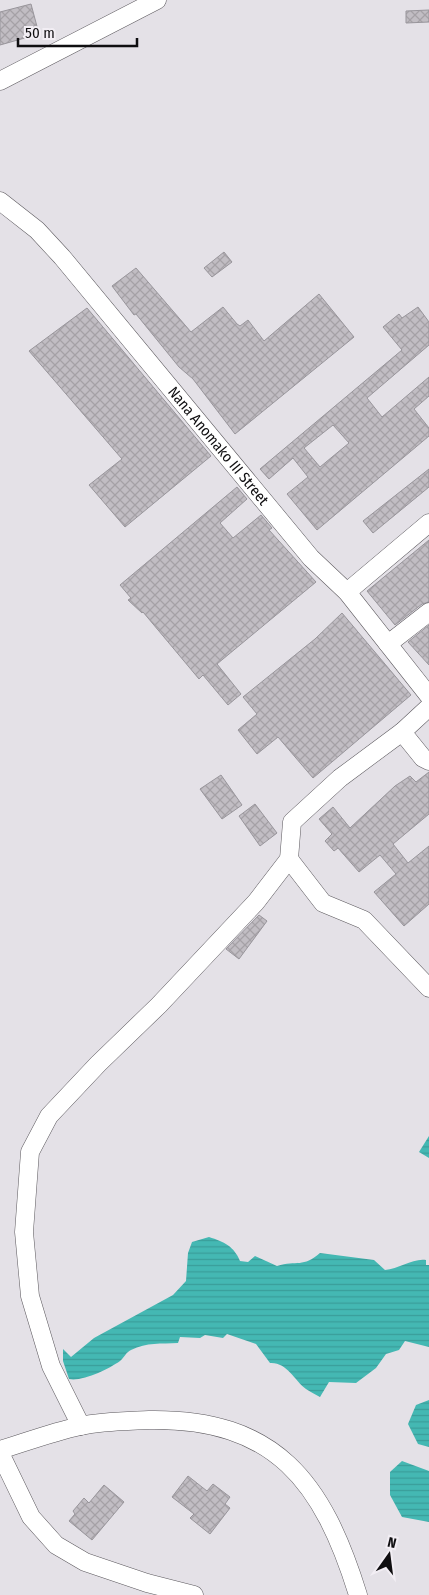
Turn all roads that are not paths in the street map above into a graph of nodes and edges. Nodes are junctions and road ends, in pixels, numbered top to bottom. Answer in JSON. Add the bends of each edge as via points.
{"nodes":[{"id":1,"x":157,"y":0,"type":"edge"},
{"id":2,"x":0,"y":82,"type":"edge"},
{"id":3,"x":0,"y":201,"type":"edge"},
{"id":4,"x":429,"y":523,"type":"edge"},
{"id":5,"x":347,"y":592,"type":"junction"},
{"id":6,"x":429,"y":612,"type":"edge"},
{"id":7,"x":388,"y":644,"type":"junction"},
{"id":8,"x":429,"y":696,"type":"edge"},
{"id":9,"x":429,"y":707,"type":"edge"},
{"id":10,"x":402,"y":732,"type":"junction"},
{"id":11,"x":429,"y":761,"type":"edge"},
{"id":12,"x":289,"y":859,"type":"junction"},
{"id":13,"x":429,"y":988,"type":"edge"},
{"id":14,"x":80,"y":1426,"type":"junction"},
{"id":15,"x":0,"y":1452,"type":"edge"},
{"id":16,"x":194,"y":1595,"type":"edge"},
{"id":17,"x":358,"y":1595,"type":"edge"}],
"edges":[{"from":1,"to":2,"type":"street"},
{"from":3,"to":5,"type":"street","name":"Nana Anomako III Street","via":[[36,230],[62,257],[310,558]]},
{"from":4,"to":5,"type":"street"},
{"from":5,"to":7,"type":"street","name":"Nana Anomako III Street"},
{"from":6,"to":7,"type":"street"},
{"from":7,"to":8,"type":"street","name":"Nana Anomako III Street"},
{"from":9,"to":10,"type":"street"},
{"from":10,"to":11,"type":"street"},
{"from":10,"to":12,"type":"street","via":[[340,778],[292,822]]},
{"from":12,"to":13,"type":"street","via":[[323,903],[364,920]]},
{"from":12,"to":14,"type":"street","via":[[256,902],[211,951],[49,1116],[30,1152],[24,1232],[30,1296],[51,1366]]},
{"from":14,"to":15,"type":"street"},
{"from":14,"to":17,"type":"street","via":[[171,1420],[216,1425],[268,1448],[287,1461],[304,1480],[345,1553]]},
{"from":15,"to":16,"type":"street","via":[[31,1517],[56,1545],[85,1562]]}]}
